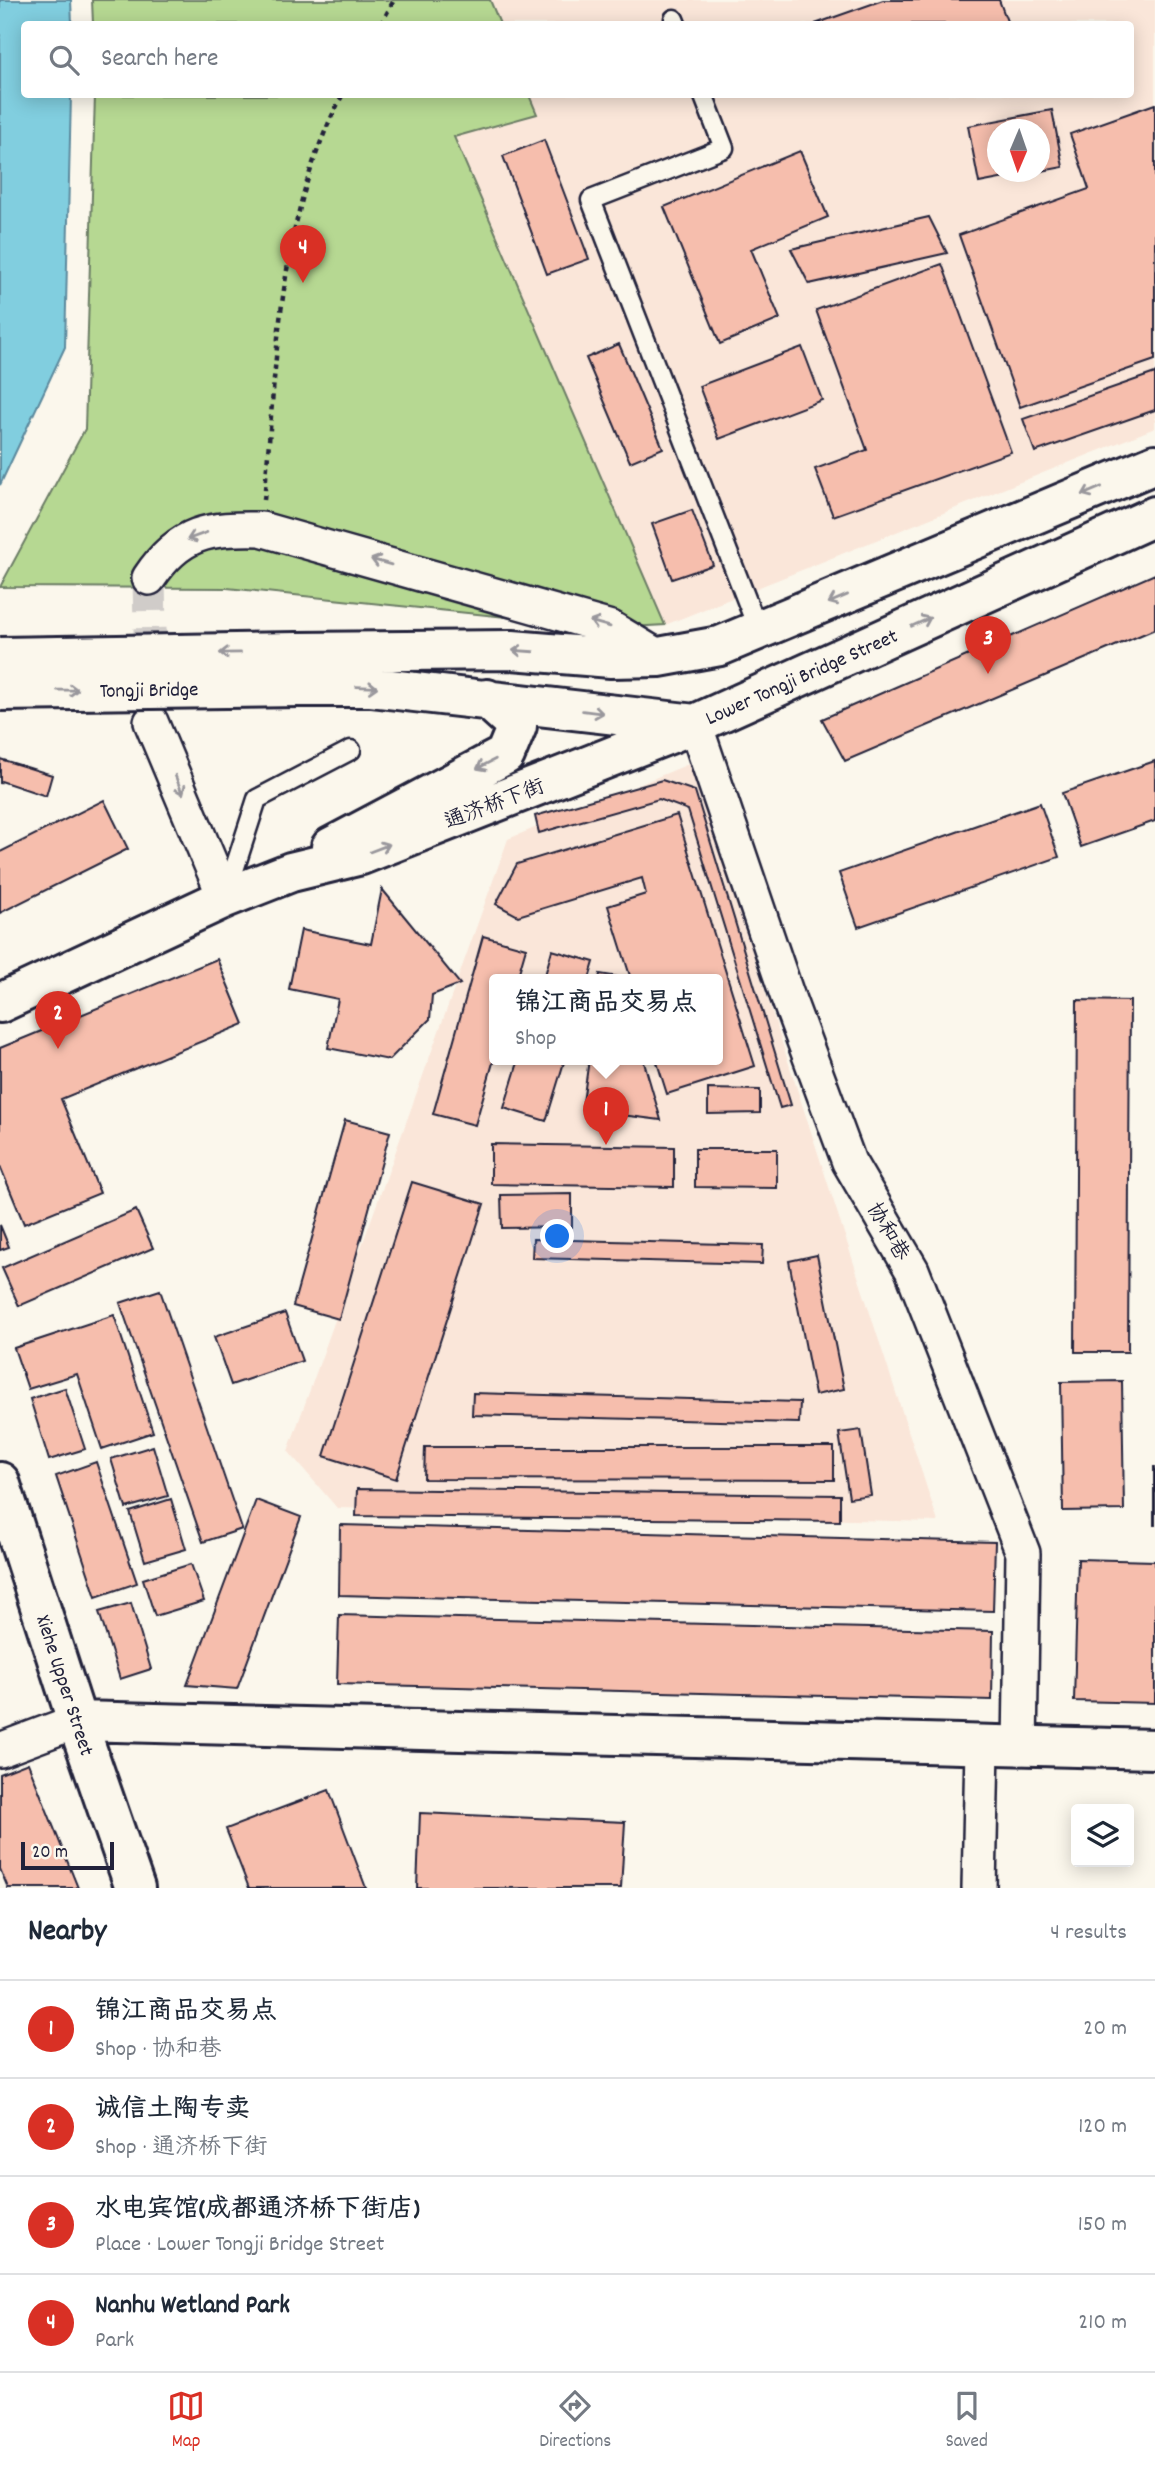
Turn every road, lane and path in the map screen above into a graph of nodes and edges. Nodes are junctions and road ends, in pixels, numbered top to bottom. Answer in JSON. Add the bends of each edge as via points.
{"nodes":[{"id":1,"x":394,"y":0,"type":"edge"},
{"id":2,"x":383,"y":21,"type":"edge"},
{"id":3,"x":341,"y":98,"type":"edge"},
{"id":4,"x":705,"y":98,"type":"edge"},
{"id":5,"x":1155,"y":464,"type":"edge"},
{"id":6,"x":1155,"y":516,"type":"edge"},
{"id":7,"x":261,"y":529,"type":"junction"},
{"id":8,"x":149,"y":578,"type":"tunnel mouth"},
{"id":9,"x":759,"y":632,"type":"junction"},
{"id":10,"x":0,"y":657,"type":"edge"},
{"id":11,"x":659,"y":657,"type":"junction"},
{"id":12,"x":299,"y":670,"type":"junction"},
{"id":13,"x":0,"y":691,"type":"edge"},
{"id":14,"x":487,"y":699,"type":"junction"},
{"id":15,"x":151,"y":722,"type":"dead end"},
{"id":16,"x":695,"y":724,"type":"junction"},
{"id":17,"x":351,"y":750,"type":"dead end"},
{"id":18,"x":291,"y":872,"type":"junction"},
{"id":19,"x":225,"y":898,"type":"junction"},
{"id":20,"x":0,"y":1003,"type":"edge"},
{"id":21,"x":0,"y":1482,"type":"edge"},
{"id":22,"x":77,"y":1721,"type":"junction"},
{"id":23,"x":982,"y":1747,"type":"junction"},
{"id":24,"x":1020,"y":1748,"type":"junction"},
{"id":25,"x":1155,"y":1749,"type":"edge"},
{"id":26,"x":0,"y":1750,"type":"edge"},
{"id":27,"x":135,"y":1888,"type":"edge"},
{"id":28,"x":979,"y":1888,"type":"edge"}],
"edges":[{"from":1,"to":2,"type":"path"},
{"from":3,"to":7,"type":"path","via":[[325,129],[298,218],[281,313]]},
{"from":4,"to":9,"type":"lane","via":[[724,148],[591,200]]},
{"from":5,"to":9,"type":"street","one_way":true},
{"from":16,"to":6,"type":"street","name":"Lower Tongji Bridge Street","one_way":true},
{"from":7,"to":8,"type":"street","one_way":true,"via":[[219,528],[189,537],[164,555]]},
{"from":11,"to":7,"type":"street","one_way":true,"via":[[611,628]]},
{"from":9,"to":11,"type":"street","via":[[720,646]]},
{"from":12,"to":10,"type":"street","name":"Tongji Bridge","one_way":true,"bridge":true},
{"from":11,"to":12,"type":"street","one_way":true,"via":[[512,650]]},
{"from":13,"to":12,"type":"street","name":"Tongji Bridge","one_way":true,"bridge":true},
{"from":12,"to":14,"type":"street","name":"Lower Tongji Bridge Street","one_way":true,"via":[[371,687]]},
{"from":14,"to":16,"type":"street","name":"Lower Tongji Bridge Street","one_way":true},
{"from":14,"to":18,"type":"street","name":"通济桥下街","one_way":true,"via":[[517,726],[505,755],[352,832]]},
{"from":15,"to":19,"type":"street","one_way":true},
{"from":18,"to":16,"type":"street","name":"通济桥下街","one_way":true,"via":[[361,855]]},
{"from":16,"to":24,"type":"street","name":"协和巷","via":[[849,1162],[912,1270],[1023,1553]]},
{"from":17,"to":19,"type":"lane","via":[[257,799]]},
{"from":18,"to":19,"type":"street","name":"通济桥下街"},
{"from":19,"to":20,"type":"street","name":"通济桥下街"},
{"from":21,"to":22,"type":"street","name":"Xiehe Upper Street"},
{"from":22,"to":23,"type":"street"},
{"from":22,"to":26,"type":"street"},
{"from":22,"to":27,"type":"street","name":"Xiehe Upper Street"},
{"from":23,"to":24,"type":"street"},
{"from":23,"to":28,"type":"street"},
{"from":24,"to":25,"type":"street"}]}
